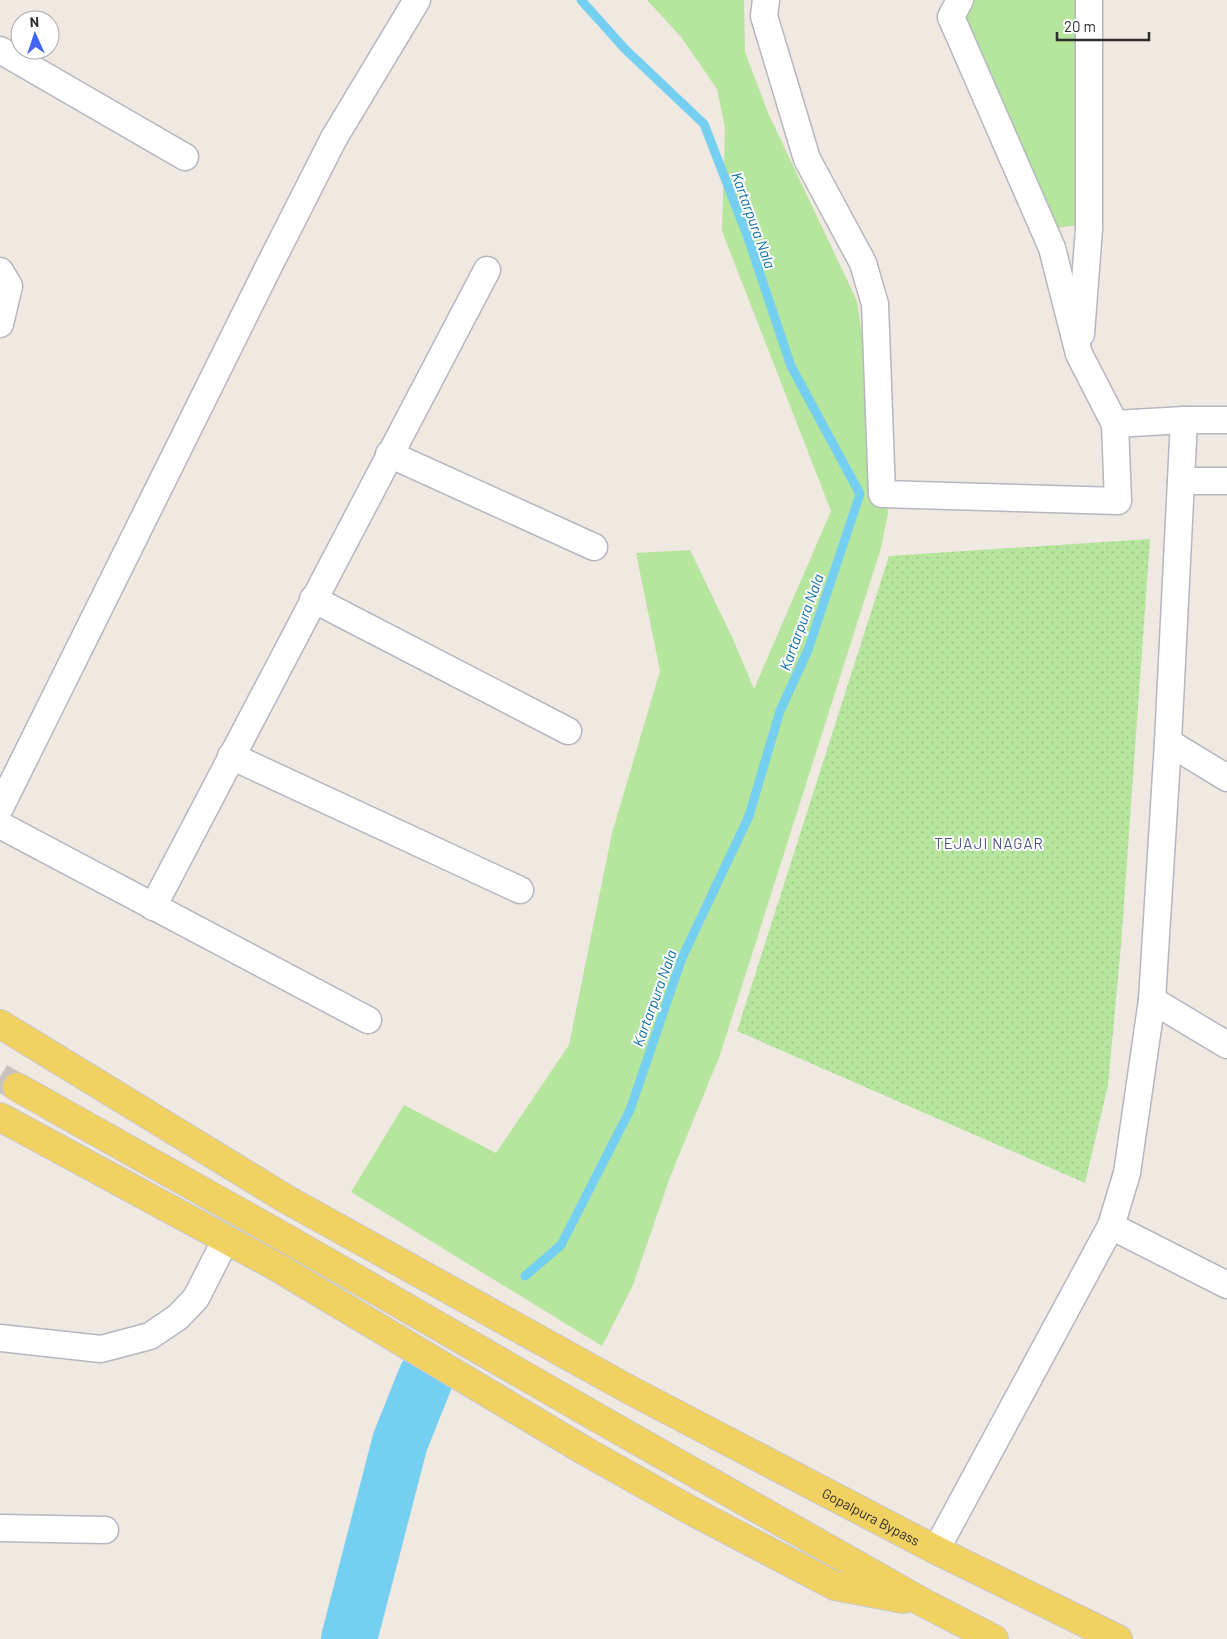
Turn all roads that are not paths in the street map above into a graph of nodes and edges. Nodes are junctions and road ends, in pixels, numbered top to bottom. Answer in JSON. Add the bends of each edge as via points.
{"nodes":[{"id":1,"x":417,"y":0,"type":"edge"},
{"id":2,"x":766,"y":0,"type":"edge"},
{"id":3,"x":960,"y":0,"type":"edge"},
{"id":4,"x":1089,"y":0,"type":"edge"},
{"id":5,"x":0,"y":50,"type":"edge"},
{"id":6,"x":186,"y":157,"type":"dead end"},
{"id":7,"x":487,"y":270,"type":"dead end"},
{"id":8,"x":0,"y":271,"type":"edge"},
{"id":9,"x":0,"y":324,"type":"edge"},
{"id":10,"x":1079,"y":354,"type":"junction"},
{"id":11,"x":1184,"y":420,"type":"junction"},
{"id":12,"x":1227,"y":420,"type":"edge"},
{"id":13,"x":1115,"y":424,"type":"junction"},
{"id":14,"x":389,"y":454,"type":"junction"},
{"id":15,"x":1227,"y":481,"type":"edge"},
{"id":16,"x":1181,"y":482,"type":"junction"},
{"id":17,"x":594,"y":547,"type":"dead end"},
{"id":18,"x":313,"y":599,"type":"junction"},
{"id":19,"x":568,"y":731,"type":"dead end"},
{"id":20,"x":1168,"y":742,"type":"junction"},
{"id":21,"x":231,"y":756,"type":"junction"},
{"id":22,"x":1227,"y":778,"type":"edge"},
{"id":23,"x":0,"y":808,"type":"edge"},
{"id":24,"x":0,"y":825,"type":"edge"},
{"id":25,"x":520,"y":890,"type":"dead end"},
{"id":26,"x":153,"y":906,"type":"junction"},
{"id":27,"x":1152,"y":1000,"type":"junction"},
{"id":28,"x":368,"y":1020,"type":"dead end"},
{"id":29,"x":0,"y":1024,"type":"edge"},
{"id":30,"x":1227,"y":1045,"type":"edge"},
{"id":31,"x":17,"y":1087,"type":"tunnel mouth"},
{"id":32,"x":0,"y":1116,"type":"edge"},
{"id":33,"x":1111,"y":1226,"type":"junction"},
{"id":34,"x":226,"y":1239,"type":"junction"},
{"id":35,"x":1227,"y":1285,"type":"edge"},
{"id":36,"x":0,"y":1338,"type":"edge"},
{"id":37,"x":0,"y":1528,"type":"edge"},
{"id":38,"x":105,"y":1530,"type":"dead end"},
{"id":39,"x":936,"y":1550,"type":"junction"},
{"id":40,"x":924,"y":1603,"type":"junction"},
{"id":41,"x":994,"y":1639,"type":"edge"},
{"id":42,"x":1118,"y":1639,"type":"edge"}],
"edges":[{"from":1,"to":23,"type":"street","via":[[334,138]]},
{"from":2,"to":13,"type":"street","via":[[764,16],[807,159],[863,263],[876,304],[882,494],[1118,501]]},
{"from":3,"to":10,"type":"street","via":[[951,17],[1052,248]]},
{"from":4,"to":10,"type":"street","via":[[1089,229]]},
{"from":5,"to":6,"type":"street"},
{"from":7,"to":14,"type":"street"},
{"from":8,"to":9,"type":"street","via":[[9,286]]},
{"from":10,"to":13,"type":"street"},
{"from":11,"to":12,"type":"street"},
{"from":11,"to":13,"type":"street"},
{"from":11,"to":16,"type":"street"},
{"from":14,"to":17,"type":"street"},
{"from":14,"to":18,"type":"street"},
{"from":15,"to":16,"type":"street"},
{"from":16,"to":20,"type":"street"},
{"from":18,"to":19,"type":"street"},
{"from":18,"to":21,"type":"street"},
{"from":20,"to":22,"type":"street"},
{"from":20,"to":27,"type":"street"},
{"from":21,"to":25,"type":"street"},
{"from":21,"to":26,"type":"street"},
{"from":24,"to":26,"type":"street"},
{"from":26,"to":28,"type":"street"},
{"from":27,"to":30,"type":"street"},
{"from":27,"to":33,"type":"street","via":[[1127,1173]]},
{"from":29,"to":39,"type":"main road","name":"Gopalpura Bypass","via":[[286,1199],[628,1389]]},
{"from":31,"to":40,"type":"main road"},
{"from":32,"to":34,"type":"main road"},
{"from":33,"to":35,"type":"street"},
{"from":33,"to":39,"type":"street"},
{"from":34,"to":36,"type":"street","via":[[196,1298],[150,1336],[101,1349]]},
{"from":34,"to":40,"type":"main road","via":[[585,1451],[835,1586]]},
{"from":37,"to":38,"type":"street"},
{"from":39,"to":42,"type":"main road","name":"Gopalpura Bypass"},
{"from":40,"to":41,"type":"main road"}]}
